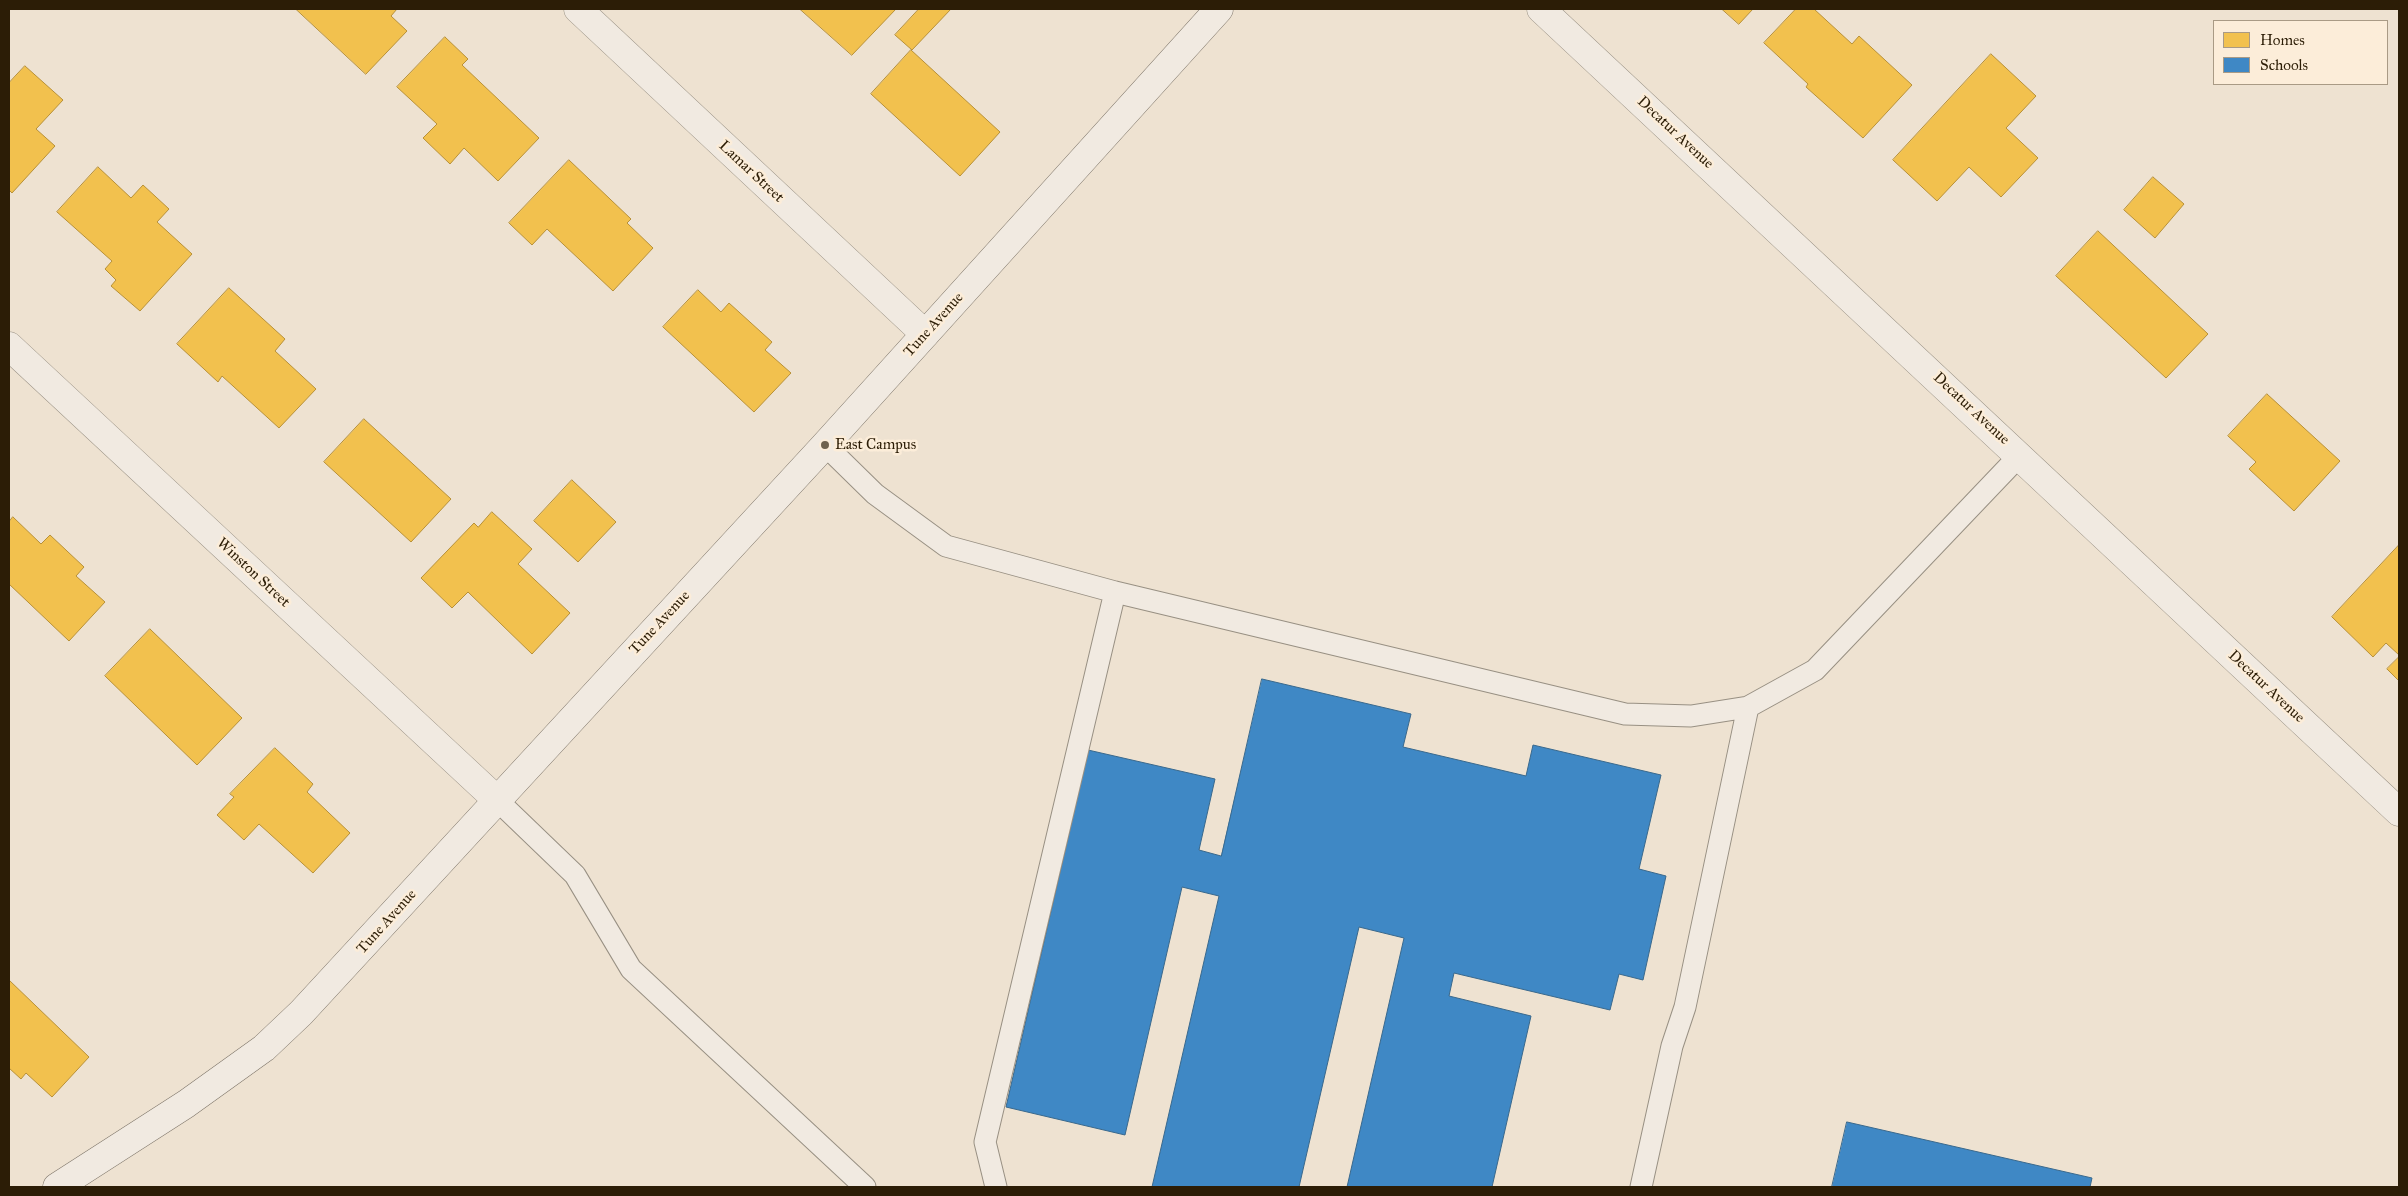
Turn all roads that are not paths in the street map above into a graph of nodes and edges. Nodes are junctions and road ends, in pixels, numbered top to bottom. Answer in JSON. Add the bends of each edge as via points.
{"nodes":[{"id":1,"x":578,"y":9,"type":"edge"},
{"id":2,"x":1219,"y":9,"type":"edge"},
{"id":3,"x":1541,"y":9,"type":"edge"},
{"id":4,"x":925,"y":334,"type":"junction"},
{"id":5,"x":9,"y":346,"type":"edge"},
{"id":6,"x":825,"y":445,"type":"junction"},
{"id":7,"x":2020,"y":455,"type":"junction"},
{"id":8,"x":1115,"y":592,"type":"junction"},
{"id":9,"x":1748,"y":707,"type":"junction"},
{"id":10,"x":497,"y":800,"type":"junction"},
{"id":11,"x":2399,"y":812,"type":"edge"},
{"id":12,"x":57,"y":1187,"type":"edge"},
{"id":13,"x":865,"y":1187,"type":"edge"},
{"id":14,"x":996,"y":1187,"type":"edge"},
{"id":15,"x":1641,"y":1187,"type":"edge"}],
"edges":[{"from":1,"to":4,"type":"street","name":"Lamar Street"},
{"from":2,"to":4,"type":"street","name":"Tune Avenue"},
{"from":3,"to":7,"type":"street","name":"Decatur Avenue"},
{"from":4,"to":6,"type":"street","name":"Tune Avenue"},
{"from":5,"to":10,"type":"street","name":"Winston Street"},
{"from":6,"to":8,"type":"lane","via":[[875,494],[946,546]]},
{"from":6,"to":10,"type":"street","name":"Tune Avenue"},
{"from":7,"to":9,"type":"lane","via":[[1815,670]]},
{"from":7,"to":11,"type":"street","name":"Decatur Avenue"},
{"from":8,"to":9,"type":"lane","via":[[1624,714],[1691,716]]},
{"from":8,"to":14,"type":"lane","via":[[985,1142]]},
{"from":9,"to":15,"type":"lane","via":[[1685,1007],[1672,1046]]},
{"from":10,"to":12,"type":"street","name":"Tune Avenue","via":[[370,940],[264,1048],[186,1104]]},
{"from":10,"to":13,"type":"lane","via":[[575,875],[631,969]]}]}
